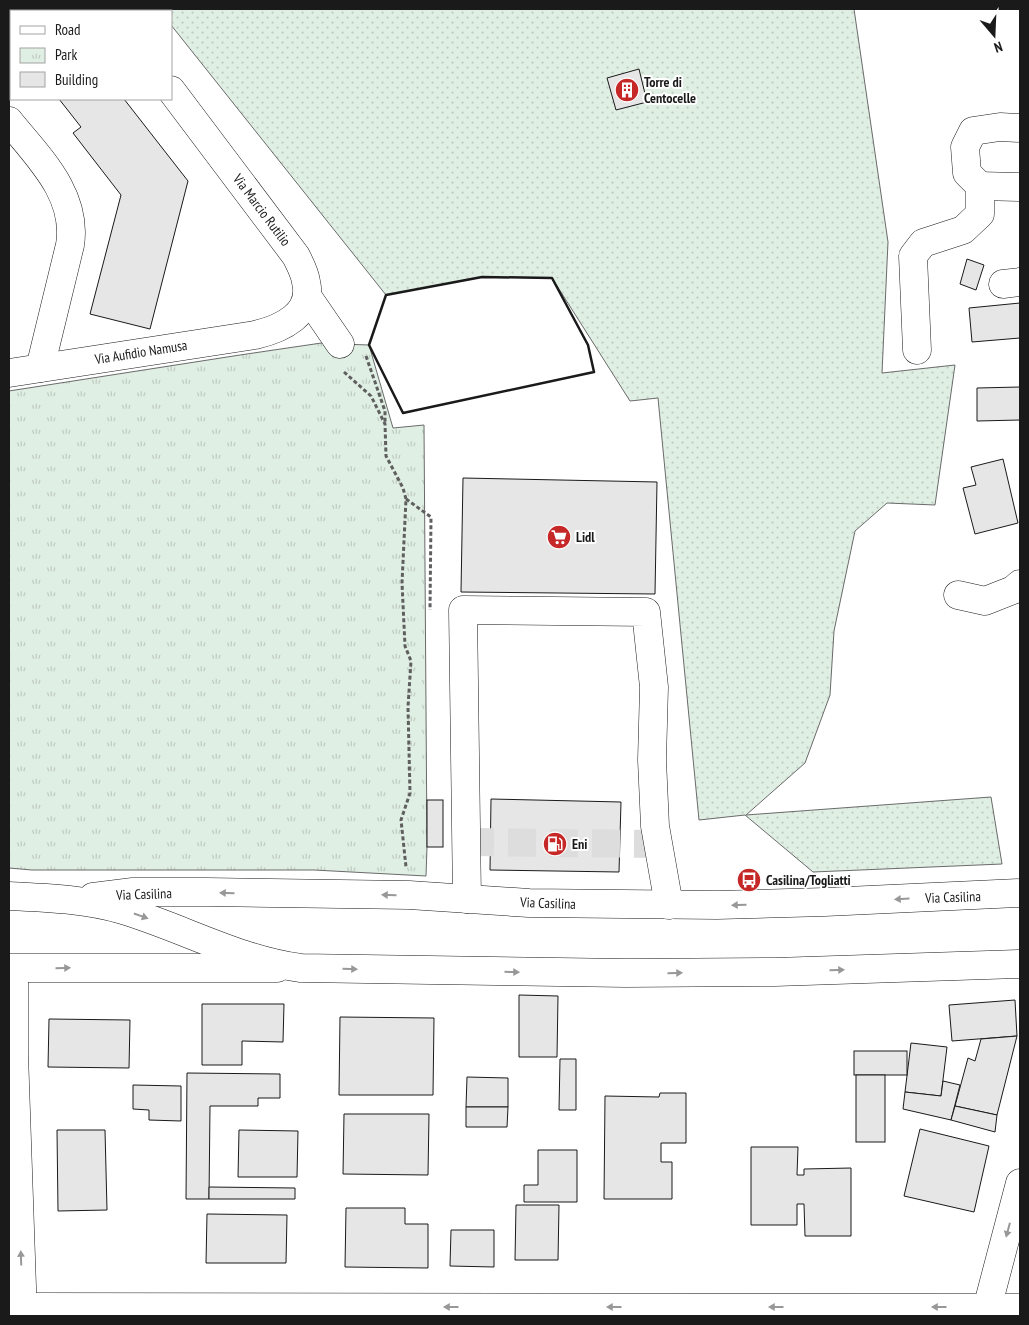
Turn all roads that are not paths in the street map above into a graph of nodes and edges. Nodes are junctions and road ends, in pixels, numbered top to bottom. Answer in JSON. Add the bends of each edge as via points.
{"nodes":[{"id":1,"x":172,"y":91,"type":"edge"},
{"id":2,"x":9,"y":121,"type":"edge"},
{"id":3,"x":1020,"y":128,"type":"edge"},
{"id":4,"x":980,"y":186,"type":"junction"},
{"id":5,"x":1020,"y":188,"type":"edge"},
{"id":6,"x":307,"y":296,"type":"junction"},
{"id":7,"x":340,"y":344,"type":"road end"},
{"id":8,"x":917,"y":350,"type":"dead end"},
{"id":9,"x":40,"y":368,"type":"junction"},
{"id":10,"x":9,"y":373,"type":"edge"},
{"id":11,"x":1020,"y":584,"type":"edge"},
{"id":12,"x":958,"y":595,"type":"dead end"},
{"id":13,"x":1020,"y":893,"type":"edge"},
{"id":14,"x":9,"y":896,"type":"edge"},
{"id":15,"x":467,"y":899,"type":"junction"},
{"id":16,"x":77,"y":900,"type":"junction"},
{"id":17,"x":669,"y":905,"type":"junction"},
{"id":18,"x":1020,"y":964,"type":"edge"},
{"id":19,"x":12,"y":968,"type":"edge"},
{"id":20,"x":301,"y":968,"type":"junction"},
{"id":21,"x":1020,"y":1183,"type":"edge"},
{"id":22,"x":1020,"y":1308,"type":"edge"},
{"id":23,"x":23,"y":1312,"type":"edge"},
{"id":24,"x":986,"y":1312,"type":"edge"}],
"edges":[{"from":1,"to":6,"type":"street","name":"Via Marcio Rutilio","via":[[288,244],[307,282]]},
{"from":2,"to":9,"type":"street","via":[[54,177],[66,200],[71,224],[70,245]]},
{"from":3,"to":4,"type":"street","via":[[973,131],[965,147],[967,173]]},
{"from":4,"to":5,"type":"street"},
{"from":4,"to":8,"type":"street","via":[[980,214],[963,230],[923,243],[913,256]]},
{"from":6,"to":7,"type":"street"},
{"from":6,"to":9,"type":"street","name":"Via Aufidio Namusa","via":[[296,317],[272,331]]},
{"from":9,"to":10,"type":"street","name":"Via Aufidio Namusa"},
{"from":11,"to":12,"type":"street","via":[[985,601]]},
{"from":13,"to":17,"type":"street","name":"Via Casilina","one_way":true,"via":[[815,903]]},
{"from":14,"to":16,"type":"street","name":"Via Casilina"},
{"from":15,"to":16,"type":"street","name":"Via Casilina","one_way":true,"via":[[133,892]]},
{"from":15,"to":17,"type":"street","name":"Via Casilina"},
{"from":15,"to":17,"type":"street","via":[[463,610],[646,612],[654,687],[652,760],[655,826]]},
{"from":16,"to":20,"type":"street","name":"Via Casilina","one_way":true,"via":[[122,910],[244,955]]},
{"from":20,"to":18,"type":"street","name":"Via Casilina","one_way":true,"via":[[626,973]]},
{"from":19,"to":20,"type":"street","name":"Via Casilina","one_way":true},
{"from":23,"to":19,"type":"street","one_way":true},
{"from":21,"to":24,"type":"street","one_way":true},
{"from":22,"to":24,"type":"street"},
{"from":24,"to":23,"type":"street","one_way":true}]}
